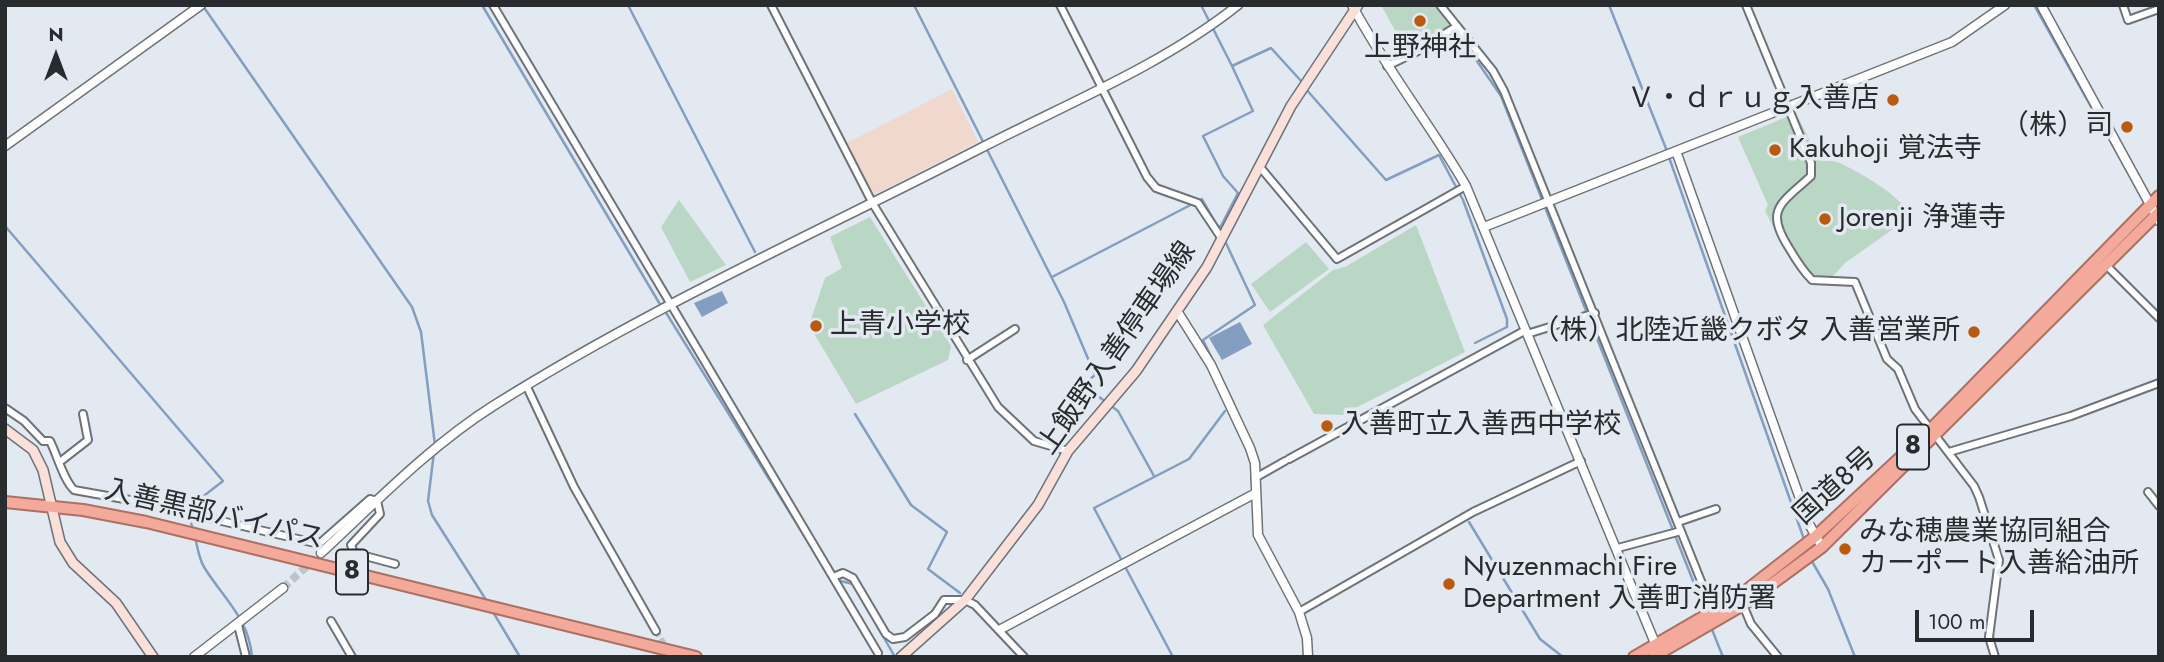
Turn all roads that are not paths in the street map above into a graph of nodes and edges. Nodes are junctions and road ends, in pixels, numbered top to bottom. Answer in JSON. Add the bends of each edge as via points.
{"nodes":[{"id":1,"x":201,"y":5,"type":"edge"},
{"id":2,"x":493,"y":5,"type":"edge"},
{"id":3,"x":771,"y":5,"type":"edge"},
{"id":4,"x":1060,"y":5,"type":"edge"},
{"id":5,"x":1238,"y":5,"type":"edge"},
{"id":6,"x":1440,"y":5,"type":"edge"},
{"id":7,"x":1746,"y":5,"type":"edge"},
{"id":8,"x":2005,"y":5,"type":"edge"},
{"id":9,"x":2041,"y":5,"type":"edge"},
{"id":10,"x":2123,"y":5,"type":"edge"},
{"id":11,"x":1355,"y":7,"type":"edge"},
{"id":12,"x":2159,"y":9,"type":"edge"},
{"id":13,"x":1457,"y":26,"type":"junction"},
{"id":14,"x":1387,"y":66,"type":"junction"},
{"id":15,"x":1101,"y":86,"type":"junction"},
{"id":16,"x":1789,"y":106,"type":"junction"},
{"id":17,"x":5,"y":146,"type":"edge"},
{"id":18,"x":1676,"y":151,"type":"junction"},
{"id":19,"x":1260,"y":167,"type":"junction"},
{"id":20,"x":1466,"y":186,"type":"junction"},
{"id":21,"x":2159,"y":196,"type":"edge"},
{"id":22,"x":1551,"y":201,"type":"junction"},
{"id":23,"x":873,"y":204,"type":"junction"},
{"id":24,"x":2156,"y":213,"type":"edge"},
{"id":25,"x":1484,"y":227,"type":"junction"},
{"id":26,"x":1222,"y":239,"type":"junction"},
{"id":27,"x":2106,"y":264,"type":"junction"},
{"id":28,"x":671,"y":303,"type":"junction"},
{"id":29,"x":1177,"y":311,"type":"junction"},
{"id":30,"x":1595,"y":313,"type":"junction"},
{"id":31,"x":2159,"y":318,"type":"edge"},
{"id":32,"x":1015,"y":329,"type":"dead end"},
{"id":33,"x":1527,"y":332,"type":"junction"},
{"id":34,"x":967,"y":360,"type":"junction"},
{"id":35,"x":2159,"y":383,"type":"edge"},
{"id":36,"x":527,"y":387,"type":"junction"},
{"id":37,"x":5,"y":408,"type":"edge"},
{"id":38,"x":83,"y":414,"type":"dead end"},
{"id":39,"x":5,"y":429,"type":"edge"},
{"id":40,"x":1933,"y":434,"type":"junction"},
{"id":41,"x":1068,"y":451,"type":"junction"},
{"id":42,"x":1950,"y":452,"type":"junction"},
{"id":43,"x":61,"y":461,"type":"junction"},
{"id":44,"x":1581,"y":461,"type":"junction"},
{"id":45,"x":1255,"y":478,"type":"junction"},
{"id":46,"x":2148,"y":492,"type":"dead end"},
{"id":47,"x":1254,"y":494,"type":"junction"},
{"id":48,"x":377,"y":501,"type":"junction"},
{"id":49,"x":5,"y":502,"type":"edge"},
{"id":50,"x":2159,"y":506,"type":"edge"},
{"id":51,"x":53,"y":507,"type":"junction"},
{"id":52,"x":1716,"y":509,"type":"dead end"},
{"id":53,"x":1678,"y":523,"type":"junction"},
{"id":54,"x":1681,"y":531,"type":"junction"},
{"id":55,"x":1816,"y":536,"type":"junction"},
{"id":56,"x":1822,"y":547,"type":"junction"},
{"id":57,"x":1618,"y":548,"type":"junction"},
{"id":58,"x":321,"y":553,"type":"tunnel mouth"},
{"id":59,"x":395,"y":564,"type":"dead end"},
{"id":60,"x":833,"y":577,"type":"junction"},
{"id":61,"x":283,"y":588,"type":"tunnel mouth"},
{"id":62,"x":965,"y":600,"type":"junction"},
{"id":63,"x":1742,"y":605,"type":"junction"},
{"id":64,"x":1299,"y":612,"type":"junction"},
{"id":65,"x":1718,"y":614,"type":"junction"},
{"id":66,"x":331,"y":621,"type":"dead end"},
{"id":67,"x":238,"y":625,"type":"junction"},
{"id":68,"x":1001,"y":629,"type":"junction"},
{"id":69,"x":656,"y":631,"type":"tunnel mouth"},
{"id":70,"x":878,"y":653,"type":"dead end"},
{"id":71,"x":1657,"y":653,"type":"edge"},
{"id":72,"x":153,"y":657,"type":"edge"},
{"id":73,"x":194,"y":657,"type":"edge"},
{"id":74,"x":246,"y":657,"type":"edge"},
{"id":75,"x":352,"y":657,"type":"edge"},
{"id":76,"x":696,"y":657,"type":"edge"},
{"id":77,"x":901,"y":657,"type":"edge"},
{"id":78,"x":1024,"y":657,"type":"edge"},
{"id":79,"x":1308,"y":657,"type":"edge"},
{"id":80,"x":1634,"y":657,"type":"edge"},
{"id":81,"x":1778,"y":657,"type":"edge"},
{"id":82,"x":1994,"y":657,"type":"edge"}],
"edges":[{"from":1,"to":17,"type":"street"},
{"from":2,"to":28,"type":"street"},
{"from":3,"to":23,"type":"street"},
{"from":4,"to":15,"type":"street"},
{"from":5,"to":15,"type":"street","via":[[1187,42]]},
{"from":6,"to":13,"type":"street"},
{"from":7,"to":16,"type":"street"},
{"from":8,"to":16,"type":"street","via":[[1952,42]]},
{"from":9,"to":24,"type":"street"},
{"from":10,"to":12,"type":"street","via":[[2128,20]]},
{"from":11,"to":14,"type":"street"},
{"from":11,"to":19,"type":"main road","name":"上飯野入善停車場線","via":[[1291,106]]},
{"from":13,"to":14,"type":"street"},
{"from":13,"to":22,"type":"street","via":[[1504,91]]},
{"from":14,"to":20,"type":"street","via":[[1434,131]]},
{"from":15,"to":23,"type":"street"},
{"from":15,"to":26,"type":"street","via":[[1147,177],[1156,188],[1198,202]]},
{"from":16,"to":18,"type":"street"},
{"from":16,"to":40,"type":"street","via":[[1812,170],[1783,202],[1775,216],[1777,229],[1812,280],[1854,282],[1887,359],[1898,369],[1915,409]]},
{"from":18,"to":22,"type":"street"},
{"from":18,"to":55,"type":"street"},
{"from":19,"to":20,"type":"street","via":[[1337,260]]},
{"from":19,"to":26,"type":"main road","name":"上飯野入善停車場線"},
{"from":20,"to":25,"type":"street"},
{"from":21,"to":24,"type":"highway","name":"国道8号","number":"8"},
{"from":22,"to":25,"type":"street"},
{"from":22,"to":30,"type":"street"},
{"from":23,"to":28,"type":"street"},
{"from":23,"to":34,"type":"street"},
{"from":24,"to":27,"type":"highway","name":"国道8号","number":"8"},
{"from":24,"to":40,"type":"highway","name":"国道8号","number":"8"},
{"from":25,"to":33,"type":"street"},
{"from":26,"to":29,"type":"main road","name":"上飯野入善停車場線"},
{"from":27,"to":31,"type":"street"},
{"from":27,"to":40,"type":"highway","name":"国道8号","number":"8"},
{"from":28,"to":36,"type":"street"},
{"from":28,"to":60,"type":"street"},
{"from":29,"to":41,"type":"main road","name":"上飯野入善停車場線","via":[[1136,371]]},
{"from":29,"to":45,"type":"street","via":[[1211,365],[1250,448]]},
{"from":30,"to":33,"type":"street"},
{"from":30,"to":53,"type":"street"},
{"from":32,"to":34,"type":"street"},
{"from":33,"to":44,"type":"street"},
{"from":33,"to":45,"type":"street"},
{"from":34,"to":41,"type":"street","via":[[998,407],[1023,434]]},
{"from":35,"to":42,"type":"street","via":[[2071,416]]},
{"from":36,"to":48,"type":"street","via":[[458,432]]},
{"from":36,"to":69,"type":"street","via":[[574,487]]},
{"from":37,"to":43,"type":"street","via":[[50,442]]},
{"from":38,"to":43,"type":"street","via":[[88,440]]},
{"from":39,"to":51,"type":"main road","via":[[33,450]]},
{"from":40,"to":42,"type":"street"},
{"from":40,"to":55,"type":"highway","name":"国道8号","number":"8"},
{"from":40,"to":56,"type":"highway","name":"国道8号","number":"8"},
{"from":41,"to":62,"type":"main road","name":"上飯野入善停車場線","via":[[1038,505]]},
{"from":42,"to":82,"type":"street","via":[[1974,486],[1997,548],[1989,637]]},
{"from":43,"to":48,"type":"street","via":[[67,483],[74,490],[319,544],[370,499]]},
{"from":44,"to":57,"type":"street"},
{"from":44,"to":64,"type":"street","via":[[1473,512]]},
{"from":45,"to":47,"type":"street"},
{"from":46,"to":50,"type":"street"},
{"from":47,"to":64,"type":"street","via":[[1258,535]]},
{"from":47,"to":68,"type":"street"},
{"from":48,"to":58,"type":"street"},
{"from":48,"to":59,"type":"street","via":[[380,514],[351,545],[354,554]]},
{"from":49,"to":51,"type":"highway","name":"入善黒部バイパス","number":"8"},
{"from":51,"to":72,"type":"main road","via":[[60,542],[73,563],[132,621]]},
{"from":51,"to":76,"type":"highway","name":"入善黒部バイパス","number":"8","via":[[159,525]]},
{"from":52,"to":53,"type":"street"},
{"from":53,"to":54,"type":"street"},
{"from":54,"to":57,"type":"street"},
{"from":54,"to":65,"type":"street"},
{"from":55,"to":56,"type":"street"},
{"from":55,"to":65,"type":"highway","name":"国道8号","number":"8"},
{"from":56,"to":63,"type":"highway","name":"国道8号","number":"8"},
{"from":57,"to":71,"type":"street"},
{"from":60,"to":62,"type":"street","via":[[842,573],[853,578],[893,639],[905,637],[935,614],[944,600]]},
{"from":60,"to":70,"type":"street"},
{"from":61,"to":67,"type":"street"},
{"from":62,"to":68,"type":"street"},
{"from":62,"to":77,"type":"main road","name":"上飯野入善停車場線"},
{"from":63,"to":65,"type":"highway","name":"国道8号","number":"8"},
{"from":63,"to":81,"type":"street"},
{"from":64,"to":79,"type":"street"},
{"from":65,"to":71,"type":"highway","name":"国道8号","number":"8"},
{"from":66,"to":75,"type":"street"},
{"from":67,"to":73,"type":"street"},
{"from":67,"to":74,"type":"street"},
{"from":68,"to":78,"type":"street"},
{"from":71,"to":80,"type":"highway","name":"国道8号","number":"8"}]}
